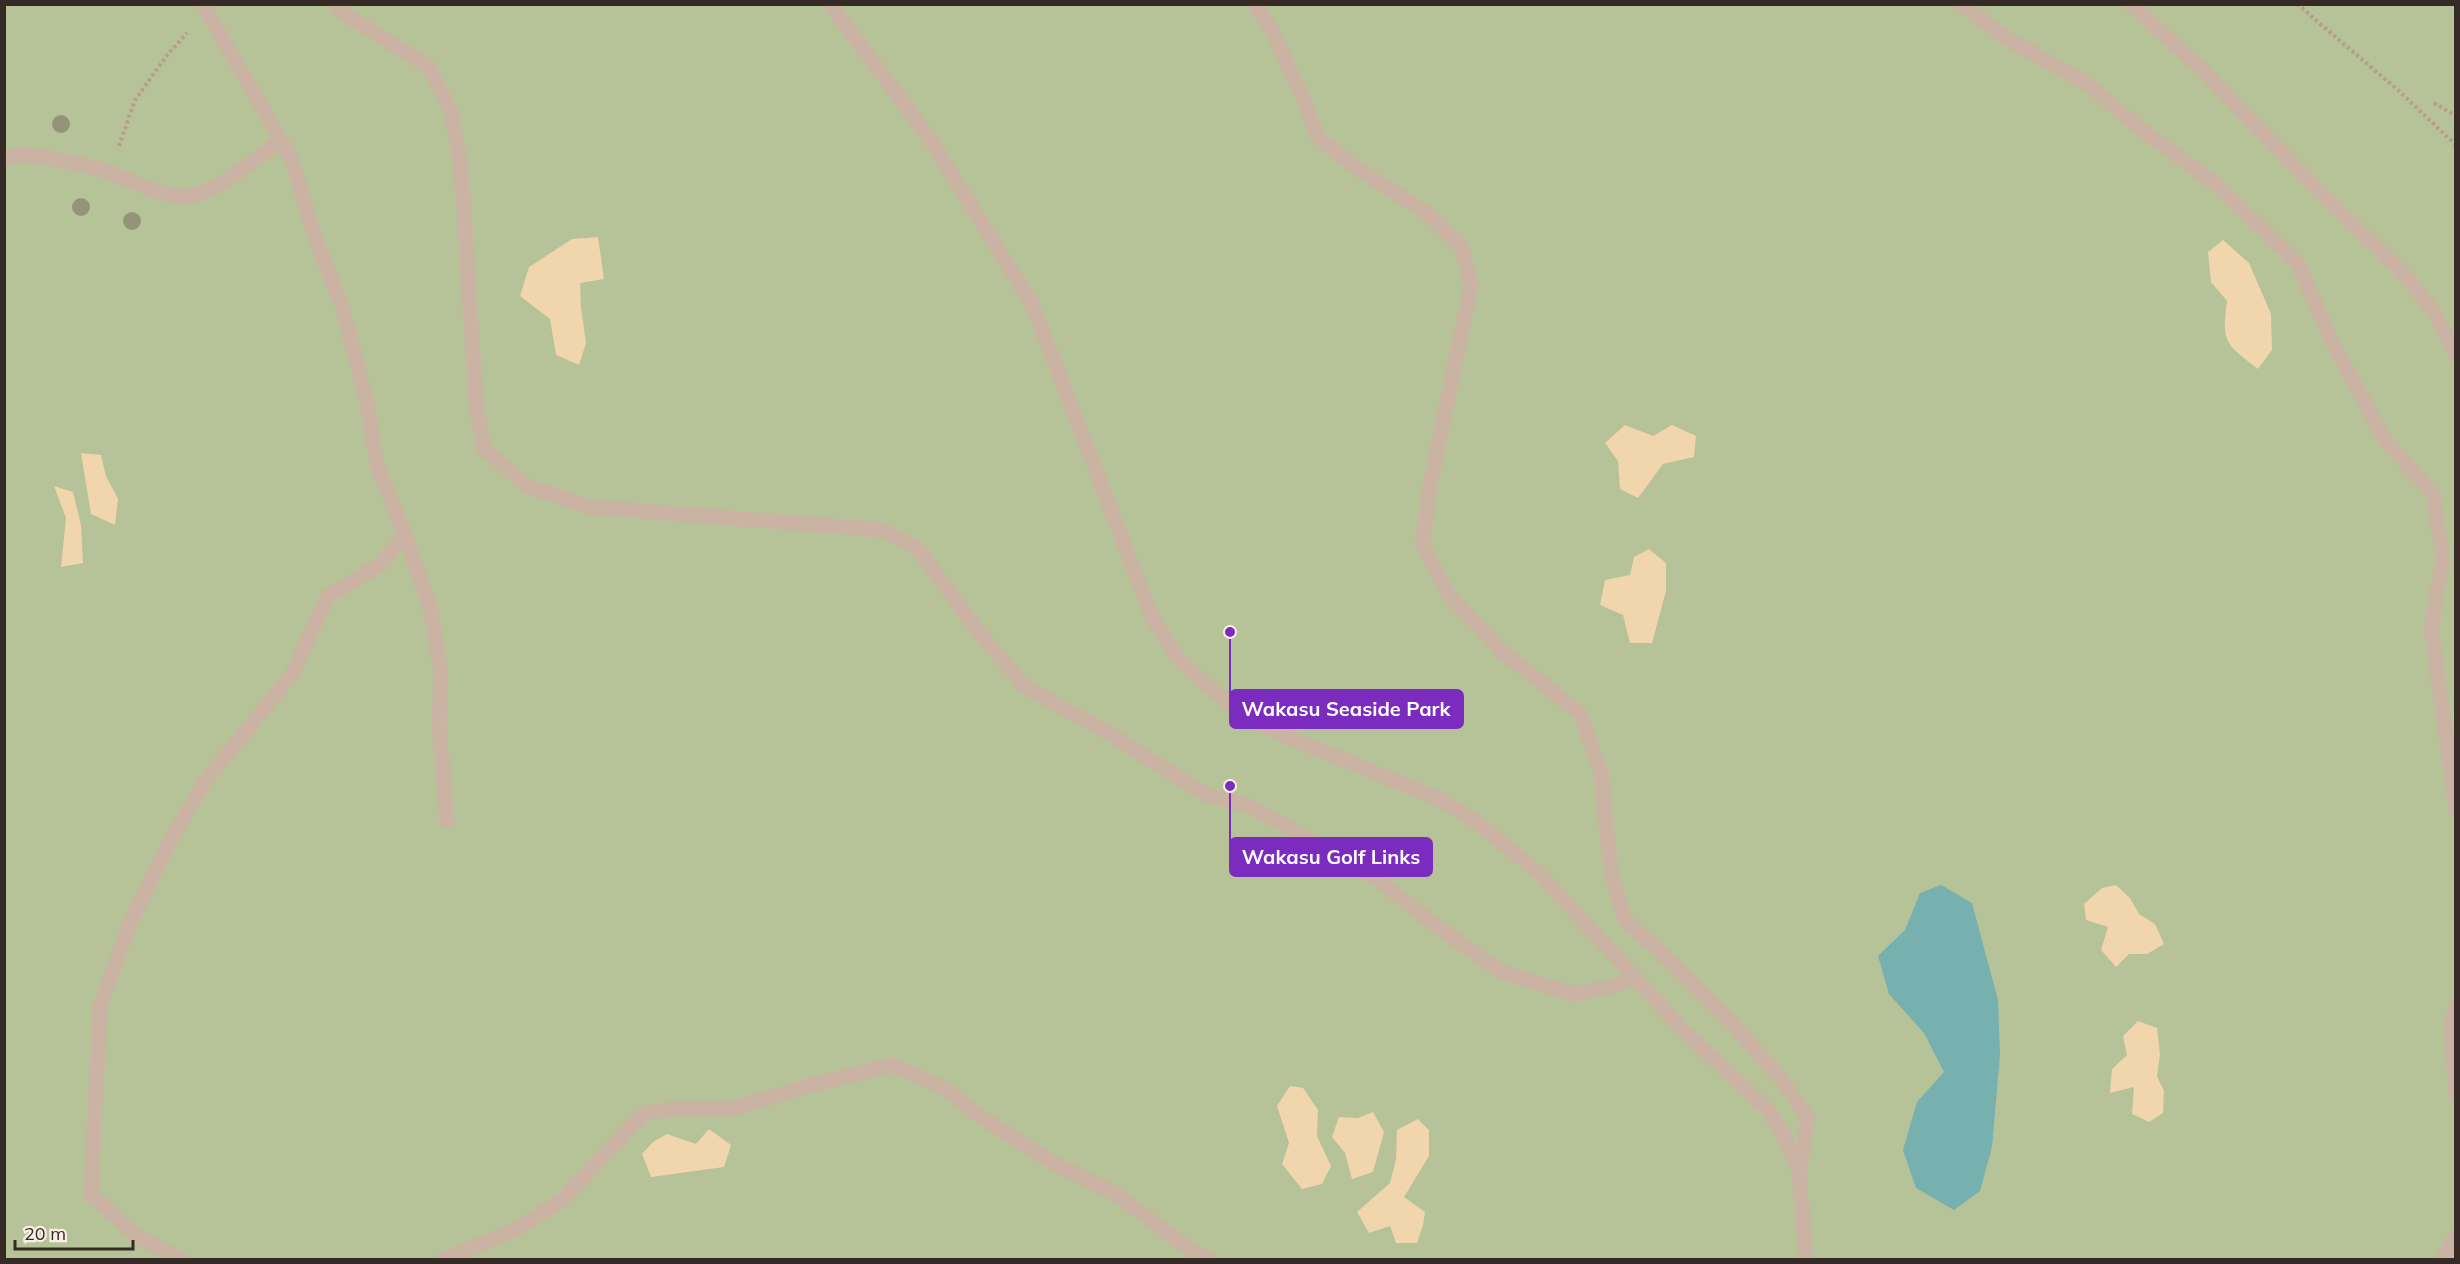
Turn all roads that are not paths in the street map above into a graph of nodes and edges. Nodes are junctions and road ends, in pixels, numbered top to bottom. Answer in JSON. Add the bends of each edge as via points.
{"nodes":[{"id":1,"x":335,"y":4,"type":"edge"},
{"id":2,"x":830,"y":4,"type":"edge"},
{"id":3,"x":1254,"y":4,"type":"edge"},
{"id":4,"x":1961,"y":4,"type":"edge"},
{"id":5,"x":2132,"y":4,"type":"edge"},
{"id":6,"x":205,"y":8,"type":"edge"},
{"id":7,"x":280,"y":140,"type":"junction"},
{"id":8,"x":4,"y":158,"type":"edge"},
{"id":9,"x":2456,"y":356,"type":"edge"},
{"id":10,"x":405,"y":534,"type":"junction"},
{"id":11,"x":2456,"y":810,"type":"edge"},
{"id":12,"x":447,"y":820,"type":"dead end"},
{"id":13,"x":1635,"y":978,"type":"junction"},
{"id":14,"x":2456,"y":1007,"type":"edge"},
{"id":15,"x":2456,"y":1096,"type":"edge"},
{"id":16,"x":1799,"y":1171,"type":"junction"},
{"id":17,"x":2456,"y":1236,"type":"edge"},
{"id":18,"x":182,"y":1260,"type":"edge"},
{"id":19,"x":442,"y":1260,"type":"edge"},
{"id":20,"x":1211,"y":1260,"type":"edge"},
{"id":21,"x":1806,"y":1260,"type":"edge"},
{"id":22,"x":2442,"y":1260,"type":"edge"}],
"edges":[{"from":1,"to":13,"type":"lane","via":[[429,67],[451,111],[461,168],[476,403],[484,449],[530,487],[590,507],[883,530],[918,549],[1025,687],[1110,734],[1206,795],[1251,806],[1378,879],[1501,972],[1575,994]]},
{"from":2,"to":13,"type":"lane","via":[[928,136],[1032,304],[1152,617],[1178,657],[1243,714],[1288,737],[1437,798],[1474,820],[1539,873]]},
{"from":3,"to":16,"type":"lane","via":[[1272,30],[1318,137],[1356,168],[1427,213],[1462,248],[1471,286],[1431,480],[1422,544],[1449,595],[1505,655],[1581,715],[1601,773],[1611,872],[1624,919],[1689,979],[1782,1080],[1808,1118]]},
{"from":4,"to":11,"type":"lane","via":[[2006,38],[2086,83],[2217,184],[2298,264],[2333,343],[2385,440],[2433,494],[2443,559],[2431,626]]},
{"from":5,"to":9,"type":"lane","via":[[2405,275],[2434,312]]},
{"from":6,"to":7,"type":"lane"},
{"from":7,"to":8,"type":"lane","via":[[237,173],[197,195],[160,193],[110,173],[23,155]]},
{"from":7,"to":10,"type":"lane","via":[[292,160],[313,232],[343,309],[366,399],[378,468]]},
{"from":10,"to":12,"type":"lane","via":[[430,606],[441,672],[439,724]]},
{"from":10,"to":18,"type":"lane","via":[[380,565],[328,596],[291,676],[205,782],[172,838],[129,926],[100,1007],[91,1194],[136,1236]]},
{"from":13,"to":16,"type":"lane","via":[[1685,1032],[1768,1110]]},
{"from":14,"to":15,"type":"lane","via":[[2451,1024]]},
{"from":16,"to":21,"type":"lane"},
{"from":17,"to":22,"type":"lane"},
{"from":19,"to":20,"type":"lane","via":[[517,1229],[562,1200],[644,1113],[732,1109],[893,1065],[946,1089],[981,1117],[1057,1165],[1116,1194],[1193,1252]]}]}
